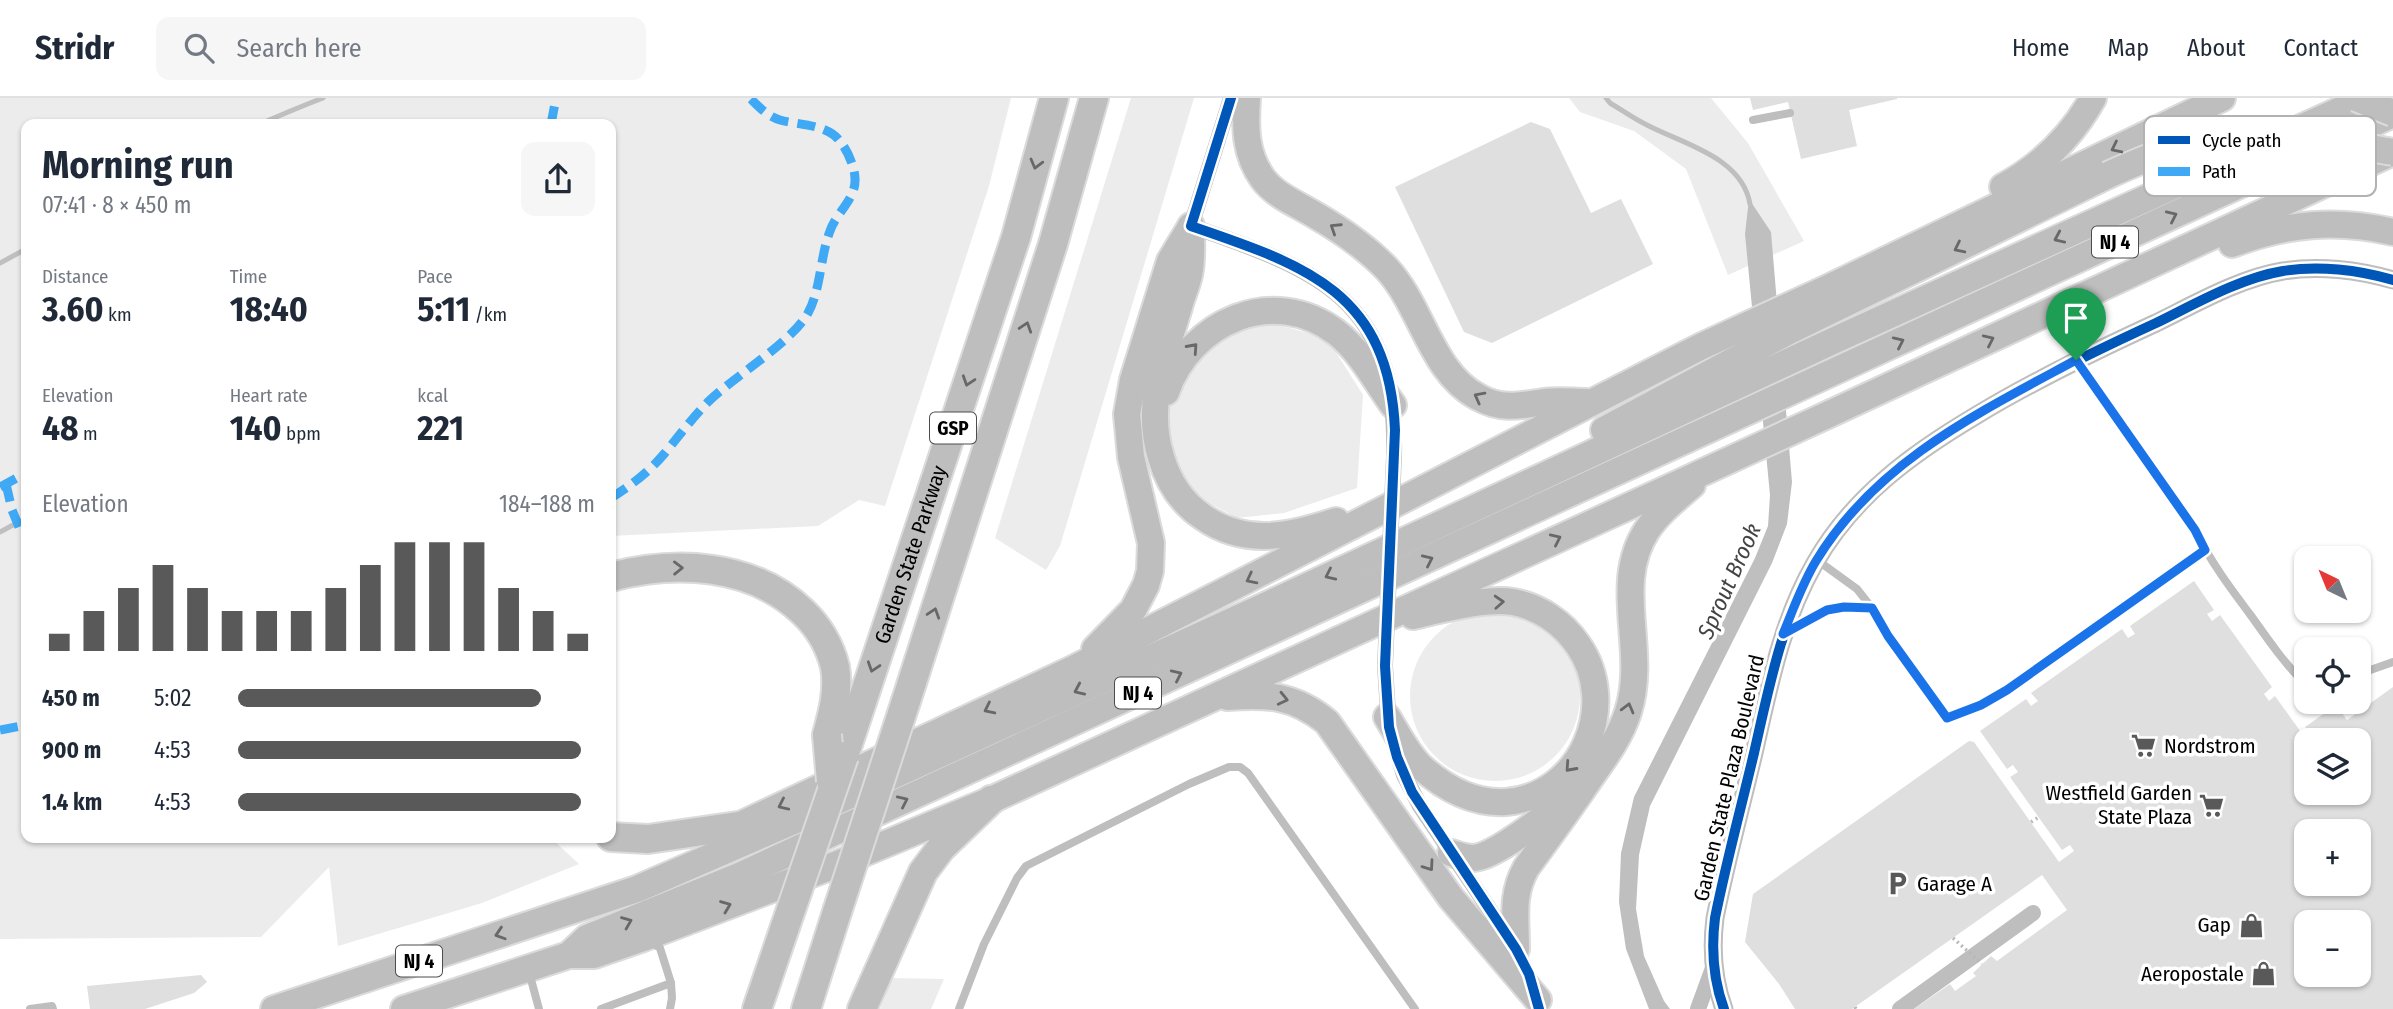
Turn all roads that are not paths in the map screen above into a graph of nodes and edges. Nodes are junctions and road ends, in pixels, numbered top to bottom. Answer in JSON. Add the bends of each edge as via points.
{"nodes":[{"id":1,"x":1054,"y":98,"type":"edge"},
{"id":2,"x":1094,"y":98,"type":"edge"},
{"id":3,"x":1231,"y":98,"type":"edge"},
{"id":4,"x":1247,"y":98,"type":"edge"},
{"id":5,"x":2093,"y":98,"type":"edge"},
{"id":6,"x":2222,"y":98,"type":"edge"},
{"id":7,"x":2356,"y":98,"type":"edge"},
{"id":8,"x":2367,"y":98,"type":"edge"},
{"id":9,"x":1790,"y":113,"type":"dead end"},
{"id":10,"x":2393,"y":114,"type":"edge"},
{"id":11,"x":2184,"y":116,"type":"edge"},
{"id":12,"x":2327,"y":116,"type":"edge"},
{"id":13,"x":1753,"y":120,"type":"dead end"},
{"id":14,"x":2376,"y":122,"type":"edge"},
{"id":15,"x":2144,"y":135,"type":"edge"},
{"id":16,"x":2393,"y":152,"type":"edge"},
{"id":17,"x":2144,"y":160,"type":"edge"},
{"id":18,"x":2376,"y":160,"type":"edge"},
{"id":19,"x":2152,"y":196,"type":"edge"},
{"id":20,"x":2216,"y":196,"type":"edge"},
{"id":21,"x":2299,"y":196,"type":"edge"},
{"id":22,"x":1191,"y":226,"type":"junction"},
{"id":23,"x":2393,"y":232,"type":"edge"},
{"id":24,"x":1871,"y":266,"type":"junction"},
{"id":25,"x":2393,"y":279,"type":"edge"},
{"id":26,"x":2108,"y":285,"type":"junction"},
{"id":27,"x":1833,"y":298,"type":"junction"},
{"id":28,"x":2076,"y":360,"type":"junction"},
{"id":29,"x":1591,"y":402,"type":"junction"},
{"id":30,"x":1393,"y":405,"type":"junction"},
{"id":31,"x":1155,"y":431,"type":"junction"},
{"id":32,"x":1566,"y":465,"type":"junction"},
{"id":33,"x":1718,"y":465,"type":"junction"},
{"id":34,"x":1421,"y":492,"type":"junction"},
{"id":35,"x":2205,"y":550,"type":"junction"},
{"id":36,"x":1816,"y":560,"type":"junction"},
{"id":37,"x":616,"y":576,"type":"edge"},
{"id":38,"x":1872,"y":608,"type":"junction"},
{"id":39,"x":1360,"y":629,"type":"junction"},
{"id":40,"x":1783,"y":634,"type":"junction"},
{"id":41,"x":2393,"y":662,"type":"edge"},
{"id":42,"x":1073,"y":669,"type":"junction"},
{"id":43,"x":2371,"y":670,"type":"edge"},
{"id":44,"x":2294,"y":673,"type":"edge"},
{"id":45,"x":1215,"y":698,"type":"junction"},
{"id":46,"x":1387,"y":717,"type":"junction"},
{"id":47,"x":835,"y":746,"type":"junction"},
{"id":48,"x":1583,"y":788,"type":"junction"},
{"id":49,"x":991,"y":800,"type":"junction"},
{"id":50,"x":738,"y":826,"type":"junction"},
{"id":51,"x":616,"y":837,"type":"edge"},
{"id":52,"x":1451,"y":853,"type":"junction"},
{"id":53,"x":565,"y":912,"type":"junction"},
{"id":54,"x":2033,"y":913,"type":"dead end"},
{"id":55,"x":643,"y":938,"type":"junction"},
{"id":56,"x":1516,"y":948,"type":"junction"},
{"id":57,"x":569,"y":955,"type":"junction"},
{"id":58,"x":1713,"y":968,"type":"junction"},
{"id":59,"x":528,"y":969,"type":"junction"},
{"id":60,"x":671,"y":984,"type":"junction"},
{"id":61,"x":1538,"y":1005,"type":"edge"},
{"id":62,"x":30,"y":1009,"type":"edge"},
{"id":63,"x":53,"y":1009,"type":"edge"},
{"id":64,"x":274,"y":1009,"type":"edge"},
{"id":65,"x":404,"y":1009,"type":"edge"},
{"id":66,"x":539,"y":1009,"type":"edge"},
{"id":67,"x":601,"y":1009,"type":"edge"},
{"id":68,"x":670,"y":1009,"type":"edge"},
{"id":69,"x":757,"y":1009,"type":"edge"},
{"id":70,"x":806,"y":1009,"type":"edge"},
{"id":71,"x":862,"y":1009,"type":"edge"},
{"id":72,"x":958,"y":1009,"type":"edge"},
{"id":73,"x":1415,"y":1009,"type":"edge"},
{"id":74,"x":1698,"y":1009,"type":"edge"},
{"id":75,"x":1724,"y":1009,"type":"edge"},
{"id":76,"x":1900,"y":1009,"type":"edge"}],
"edges":[{"from":1,"to":47,"type":"highway","name":"Garden State Parkway","number":"GSP","one_way":true,"via":[[1017,237]]},
{"from":70,"to":2,"type":"highway","name":"Garden State Parkway","number":"GSP","one_way":true,"bridge":true,"via":[[1053,244]]},
{"from":3,"to":22,"type":"street"},
{"from":29,"to":4,"type":"highway","one_way":true,"via":[[1505,407],[1478,397],[1457,382],[1411,302],[1386,269],[1353,240],[1264,180],[1247,147]]},
{"from":5,"to":24,"type":"highway","via":[[2073,129],[2036,166]]},
{"from":6,"to":11,"type":"highway","one_way":true},
{"from":7,"to":10,"type":"highway","bridge":true},
{"from":8,"to":12,"type":"highway","number":"NJ 4","one_way":true},
{"from":9,"to":13,"type":"lane"},
{"from":14,"to":10,"type":"highway","number":"NJ 4","one_way":true},
{"from":15,"to":24,"type":"highway","one_way":true},
{"from":16,"to":18,"type":"highway"},
{"from":17,"to":27,"type":"highway","one_way":true,"bridge":true},
{"from":19,"to":32,"type":"highway","number":"NJ 4","one_way":true},
{"from":57,"to":20,"type":"highway","number":"NJ 4","one_way":true,"via":[[587,938],[739,876]]},
{"from":21,"to":26,"type":"highway"},
{"from":22,"to":30,"type":"street","via":[[1283,260],[1336,293],[1374,340],[1389,377]]},
{"from":22,"to":31,"type":"highway","via":[[1190,269],[1156,384]]},
{"from":22,"to":42,"type":"highway","via":[[1170,261],[1127,414],[1131,457],[1151,543],[1146,584],[1123,622]]},
{"from":23,"to":26,"type":"highway","via":[[2331,223],[2280,228]]},
{"from":24,"to":27,"type":"highway"},
{"from":25,"to":28,"type":"street","name":"Garden State Plaza Boulevard","via":[[2328,269],[2283,271],[2221,292]]},
{"from":33,"to":26,"type":"highway","one_way":true},
{"from":27,"to":29,"type":"highway","via":[[1700,347]]},
{"from":27,"to":32,"type":"highway","via":[[1601,432]]},
{"from":28,"to":35,"type":"lane"},
{"from":28,"to":36,"type":"street","name":"Garden State Plaza Boulevard","via":[[1936,439],[1903,463],[1848,517]]},
{"from":29,"to":34,"type":"highway"},
{"from":31,"to":30,"type":"highway","one_way":true,"via":[[1167,390],[1189,350],[1214,329],[1260,312],[1306,316],[1334,331],[1359,353]]},
{"from":30,"to":46,"type":"street","bridge":true},
{"from":31,"to":34,"type":"highway","via":[[1170,480],[1189,506],[1213,524],[1244,535],[1290,535]]},
{"from":32,"to":53,"type":"highway","number":"NJ 4","one_way":true,"via":[[791,822],[637,889]]},
{"from":39,"to":33,"type":"highway","one_way":true},
{"from":48,"to":33,"type":"highway","one_way":true,"via":[[1620,735],[1629,709],[1636,652],[1630,588],[1634,556],[1666,507]]},
{"from":34,"to":42,"type":"highway","one_way":true},
{"from":35,"to":38,"type":"lane","via":[[2007,690],[1947,718]]},
{"from":35,"to":44,"type":"lane"},
{"from":36,"to":38,"type":"lane","via":[[1857,589]]},
{"from":36,"to":40,"type":"street","name":"Garden State Plaza Boulevard"},
{"from":37,"to":47,"type":"highway","one_way":true,"via":[[665,568],[711,570],[748,578],[784,595],[821,634],[834,666]]},
{"from":38,"to":40,"type":"lane","via":[[1827,610]]},
{"from":39,"to":45,"type":"highway"},
{"from":39,"to":46,"type":"highway","one_way":true,"via":[[1469,604],[1512,601],[1543,612],[1563,626],[1585,655],[1594,680],[1596,707],[1589,741],[1580,755],[1569,770],[1540,792],[1506,802],[1472,798],[1432,776],[1409,753]]},
{"from":40,"to":58,"type":"street","name":"Garden State Plaza Boulevard","via":[[1718,903]]},
{"from":41,"to":43,"type":"lane"},
{"from":42,"to":50,"type":"highway","one_way":true},
{"from":45,"to":49,"type":"highway"},
{"from":45,"to":61,"type":"highway","one_way":true,"via":[[1267,695],[1291,700],[1327,722],[1451,898]]},
{"from":46,"to":52,"type":"street","via":[[1404,775]]},
{"from":47,"to":69,"type":"highway","bridge":true,"via":[[832,793]]},
{"from":48,"to":52,"type":"highway","via":[[1490,853],[1471,858]]},
{"from":48,"to":56,"type":"highway","via":[[1518,883]]},
{"from":55,"to":49,"type":"highway","one_way":true},
{"from":49,"to":71,"type":"highway","via":[[923,872]]},
{"from":50,"to":51,"type":"highway","via":[[648,839]]},
{"from":50,"to":53,"type":"highway","via":[[633,874]]},
{"from":52,"to":56,"type":"street"},
{"from":53,"to":64,"type":"highway","number":"NJ 4","one_way":true},
{"from":54,"to":76,"type":"street"},
{"from":55,"to":57,"type":"highway","via":[[594,955]]},
{"from":55,"to":60,"type":"lane","via":[[660,948]]},
{"from":56,"to":61,"type":"street"},
{"from":57,"to":59,"type":"highway","number":"NJ 4"},
{"from":58,"to":74,"type":"street"},
{"from":58,"to":75,"type":"street","name":"Garden State Plaza Boulevard"},
{"from":59,"to":65,"type":"highway","number":"NJ 4"},
{"from":59,"to":66,"type":"lane"},
{"from":60,"to":67,"type":"lane"},
{"from":60,"to":68,"type":"lane"},
{"from":62,"to":63,"type":"lane"},
{"from":72,"to":73,"type":"lane","via":[[984,944],[1026,866],[1229,767],[1248,773]]}]}
